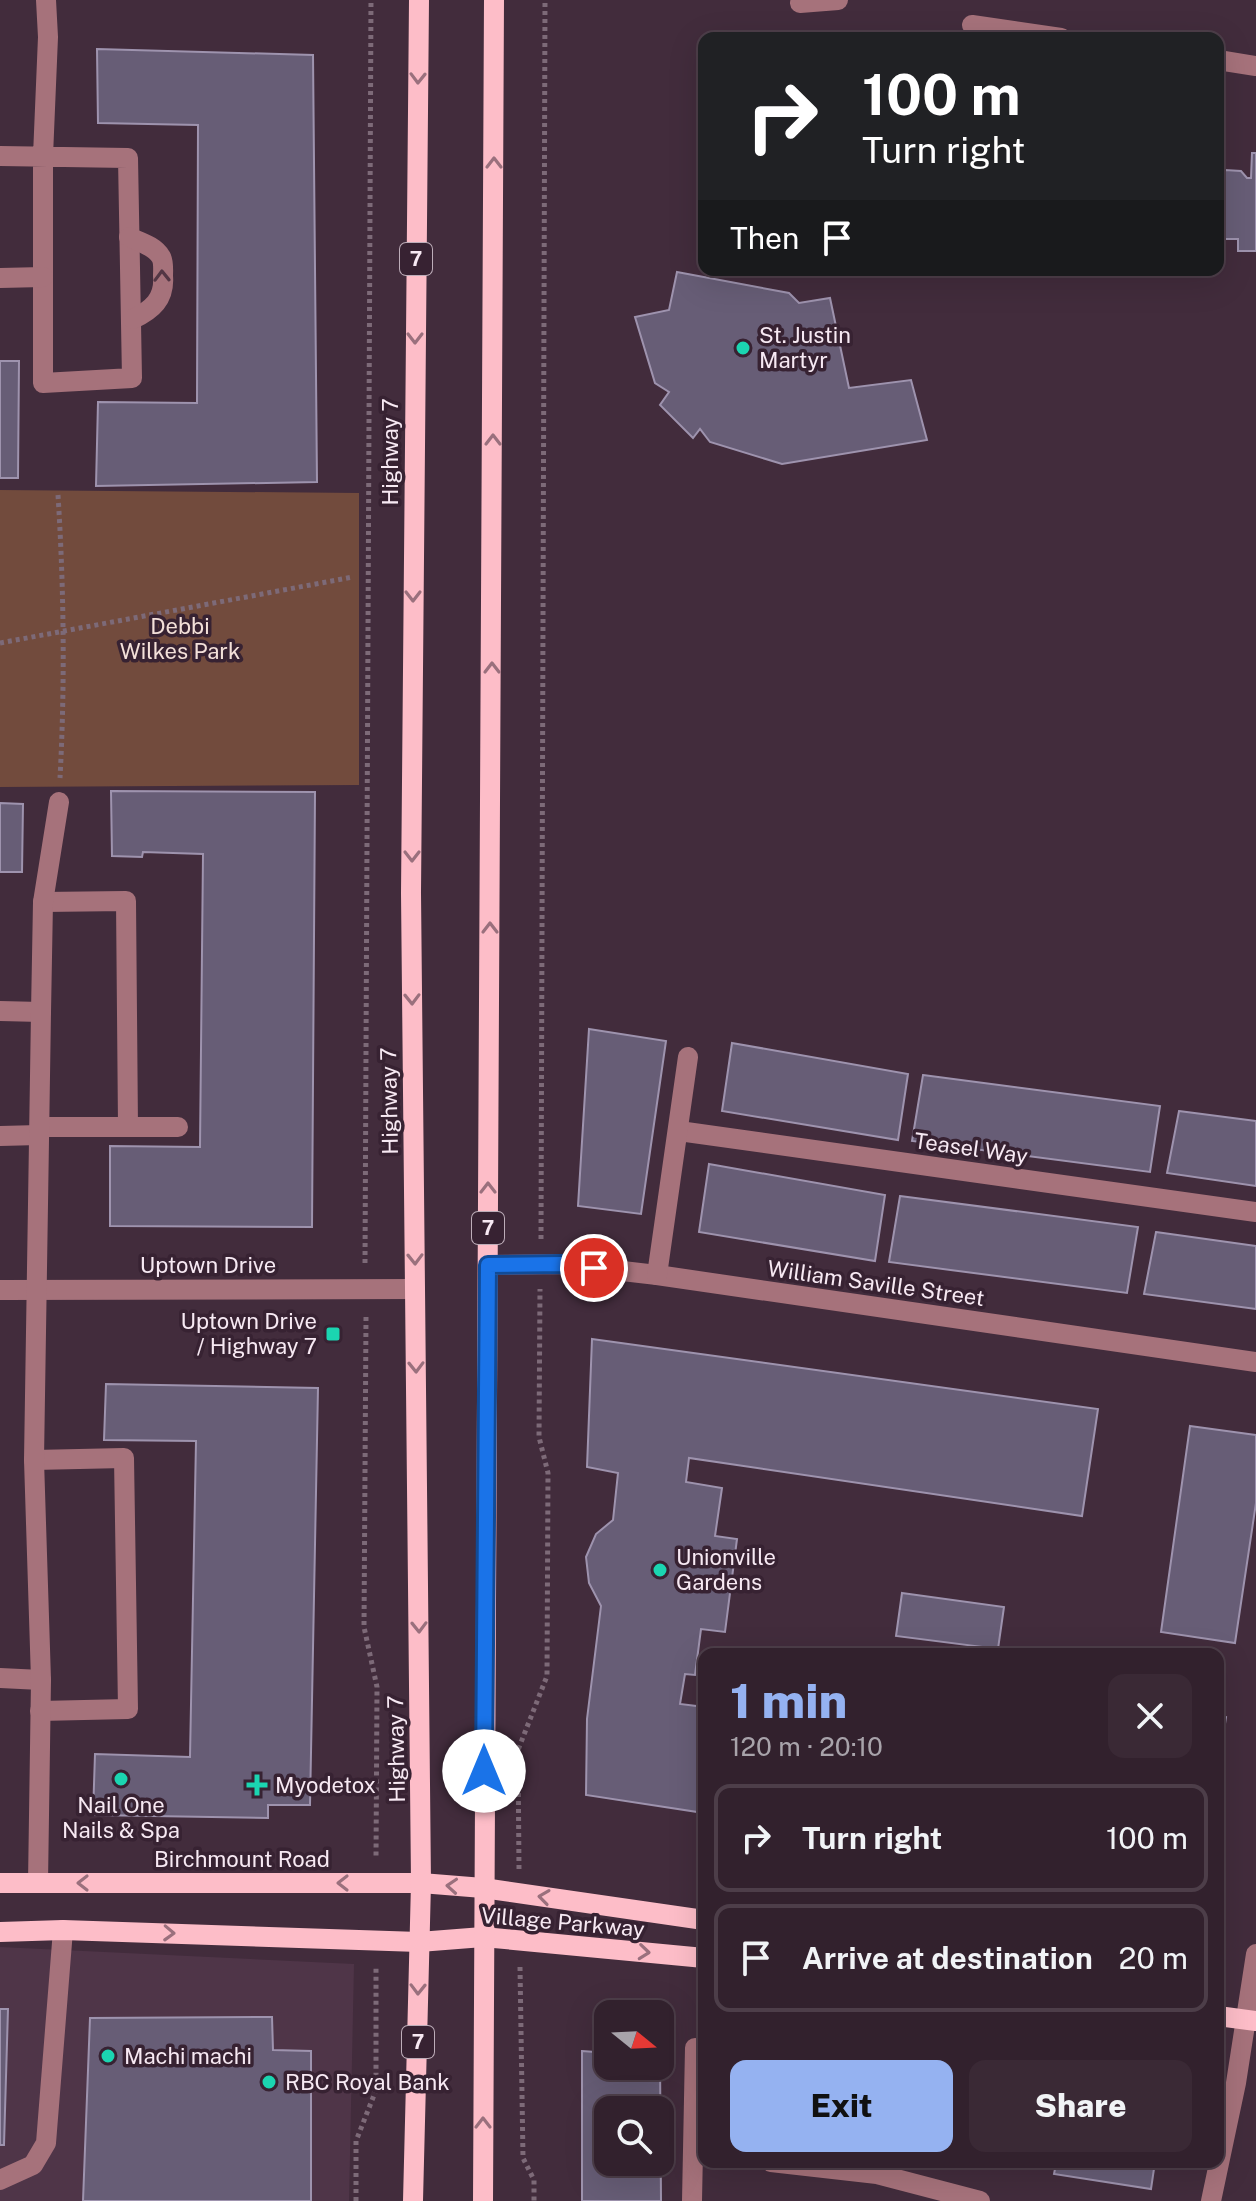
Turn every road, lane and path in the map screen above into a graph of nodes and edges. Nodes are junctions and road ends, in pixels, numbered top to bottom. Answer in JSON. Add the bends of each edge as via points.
{"nodes":[{"id":1,"x":46,"y":0,"type":"edge"},
{"id":2,"x":371,"y":0,"type":"edge"},
{"id":3,"x":419,"y":0,"type":"edge"},
{"id":4,"x":494,"y":0,"type":"edge"},
{"id":5,"x":545,"y":0,"type":"edge"},
{"id":6,"x":838,"y":0,"type":"edge"},
{"id":7,"x":800,"y":3,"type":"dead end"},
{"id":8,"x":972,"y":25,"type":"dead end"},
{"id":9,"x":1020,"y":32,"type":"edge"},
{"id":10,"x":1224,"y":61,"type":"edge"},
{"id":11,"x":1256,"y":66,"type":"edge"},
{"id":12,"x":0,"y":156,"type":"edge"},
{"id":13,"x":43,"y":156,"type":"junction"},
{"id":14,"x":129,"y":237,"type":"junction"},
{"id":15,"x":43,"y":277,"type":"junction"},
{"id":16,"x":0,"y":278,"type":"edge"},
{"id":17,"x":133,"y":319,"type":"junction"},
{"id":18,"x":58,"y":495,"type":"dead end"},
{"id":19,"x":353,"y":577,"type":"dead end"},
{"id":20,"x":64,"y":633,"type":"junction"},
{"id":21,"x":0,"y":643,"type":"edge"},
{"id":22,"x":59,"y":802,"type":"joint"},
{"id":23,"x":43,"y":902,"type":"junction"},
{"id":24,"x":0,"y":1011,"type":"edge"},
{"id":25,"x":41,"y":1012,"type":"junction"},
{"id":26,"x":688,"y":1057,"type":"dead end"},
{"id":27,"x":128,"y":1127,"type":"junction"},
{"id":28,"x":178,"y":1127,"type":"dead end"},
{"id":29,"x":39,"y":1131,"type":"junction"},
{"id":30,"x":679,"y":1131,"type":"junction"},
{"id":31,"x":0,"y":1136,"type":"edge"},
{"id":32,"x":1256,"y":1212,"type":"edge"},
{"id":33,"x":365,"y":1248,"type":"dead end"},
{"id":34,"x":541,"y":1264,"type":"junction"},
{"id":35,"x":488,"y":1265,"type":"junction"},
{"id":36,"x":657,"y":1275,"type":"junction"},
{"id":37,"x":415,"y":1289,"type":"junction"},
{"id":38,"x":0,"y":1290,"type":"edge"},
{"id":39,"x":37,"y":1290,"type":"junction"},
{"id":40,"x":366,"y":1347,"type":"dead end"},
{"id":41,"x":1256,"y":1362,"type":"edge"},
{"id":42,"x":34,"y":1460,"type":"junction"},
{"id":43,"x":0,"y":1678,"type":"edge"},
{"id":44,"x":41,"y":1680,"type":"junction"},
{"id":45,"x":377,"y":1706,"type":"dead end"},
{"id":46,"x":40,"y":1711,"type":"junction"},
{"id":47,"x":518,"y":1750,"type":"dead end"},
{"id":48,"x":0,"y":1883,"type":"edge"},
{"id":49,"x":38,"y":1883,"type":"junction"},
{"id":50,"x":421,"y":1883,"type":"junction"},
{"id":51,"x":483,"y":1888,"type":"junction"},
{"id":52,"x":698,"y":1919,"type":"edge"},
{"id":53,"x":63,"y":1930,"type":"junction"},
{"id":54,"x":0,"y":1932,"type":"edge"},
{"id":55,"x":483,"y":1937,"type":"junction"},
{"id":56,"x":419,"y":1942,"type":"junction"},
{"id":57,"x":1256,"y":1954,"type":"edge"},
{"id":58,"x":698,"y":1957,"type":"edge"},
{"id":59,"x":1224,"y":2017,"type":"edge"},
{"id":60,"x":1252,"y":2021,"type":"edge"},
{"id":61,"x":695,"y":2048,"type":"dead end"},
{"id":62,"x":376,"y":2090,"type":"dead end"},
{"id":63,"x":521,"y":2114,"type":"dead end"},
{"id":64,"x":1224,"y":2144,"type":"edge"},
{"id":65,"x":698,"y":2157,"type":"edge"},
{"id":66,"x":824,"y":2168,"type":"edge"},
{"id":67,"x":1219,"y":2168,"type":"edge"},
{"id":68,"x":0,"y":2180,"type":"edge"},
{"id":69,"x":356,"y":2201,"type":"edge"},
{"id":70,"x":413,"y":2201,"type":"edge"},
{"id":71,"x":483,"y":2201,"type":"edge"},
{"id":72,"x":534,"y":2201,"type":"edge"},
{"id":73,"x":692,"y":2201,"type":"edge"},
{"id":74,"x":980,"y":2201,"type":"edge"},
{"id":75,"x":1211,"y":2201,"type":"edge"}],
"edges":[{"from":1,"to":13,"type":"street"},
{"from":2,"to":33,"type":"path"},
{"from":3,"to":37,"type":"main road","name":"Highway 7","number":"7","one_way":true,"via":[[411,893]]},
{"from":35,"to":4,"type":"main road","number":"7","one_way":true},
{"from":5,"to":34,"type":"path"},
{"from":6,"to":7,"type":"street"},
{"from":8,"to":9,"type":"street"},
{"from":10,"to":11,"type":"street"},
{"from":12,"to":13,"type":"street"},
{"from":13,"to":14,"type":"street","via":[[128,158]]},
{"from":13,"to":15,"type":"street"},
{"from":14,"to":17,"type":"street"},
{"from":17,"to":14,"type":"street","one_way":true,"via":[[159,302],[164,286],[162,258]]},
{"from":15,"to":16,"type":"street"},
{"from":15,"to":17,"type":"street","via":[[43,383],[132,378]]},
{"from":18,"to":20,"type":"path"},
{"from":19,"to":20,"type":"path"},
{"from":20,"to":21,"type":"path"},
{"from":20,"to":22,"type":"path"},
{"from":22,"to":23,"type":"street"},
{"from":23,"to":25,"type":"street"},
{"from":23,"to":27,"type":"street","via":[[126,901]]},
{"from":24,"to":25,"type":"street"},
{"from":25,"to":29,"type":"street"},
{"from":26,"to":30,"type":"street"},
{"from":27,"to":28,"type":"street"},
{"from":27,"to":29,"type":"street"},
{"from":29,"to":31,"type":"street"},
{"from":29,"to":39,"type":"street"},
{"from":30,"to":32,"type":"street","name":"Teasel Way"},
{"from":30,"to":36,"type":"street"},
{"from":34,"to":35,"type":"street","name":"William Saville Street"},
{"from":34,"to":36,"type":"street","name":"William Saville Street"},
{"from":34,"to":47,"type":"path","via":[[539,1437],[548,1473],[547,1676]]},
{"from":35,"to":51,"type":"main road","number":"7"},
{"from":36,"to":41,"type":"street","name":"William Saville Street"},
{"from":37,"to":39,"type":"street","name":"Uptown Drive"},
{"from":37,"to":50,"type":"main road","name":"Highway 7","number":"7","one_way":true},
{"from":38,"to":39,"type":"street","name":"Uptown Drive"},
{"from":39,"to":42,"type":"street"},
{"from":40,"to":45,"type":"path","via":[[364,1627]]},
{"from":42,"to":44,"type":"street"},
{"from":42,"to":46,"type":"street","via":[[124,1458],[128,1709]]},
{"from":43,"to":44,"type":"street"},
{"from":44,"to":46,"type":"street"},
{"from":46,"to":49,"type":"street"},
{"from":48,"to":49,"type":"main road","name":"Birchmount Road"},
{"from":50,"to":49,"type":"main road","name":"Birchmount Road","one_way":true},
{"from":51,"to":50,"type":"main road","name":"Birchmount Road","one_way":true},
{"from":50,"to":56,"type":"main road","name":"Highway 7","number":"7"},
{"from":52,"to":51,"type":"main road","name":"Village Parkway","one_way":true},
{"from":51,"to":55,"type":"main road","number":"7"},
{"from":53,"to":54,"type":"main road"},
{"from":53,"to":56,"type":"main road","one_way":true},
{"from":53,"to":68,"type":"street","via":[[46,2143],[33,2165]]},
{"from":55,"to":56,"type":"main road","name":"Village Parkway"},
{"from":55,"to":58,"type":"main road","name":"Village Parkway","one_way":true},
{"from":71,"to":55,"type":"main road","number":"7","one_way":true},
{"from":56,"to":70,"type":"main road","name":"Highway 7","number":"7","one_way":true},
{"from":57,"to":60,"type":"street"},
{"from":59,"to":60,"type":"main road"},
{"from":60,"to":64,"type":"street"},
{"from":61,"to":65,"type":"street"},
{"from":62,"to":69,"type":"path","via":[[356,2141]]},
{"from":63,"to":72,"type":"path","via":[[523,2158],[534,2180]]},
{"from":65,"to":73,"type":"street"},
{"from":66,"to":74,"type":"street","via":[[877,2174]]},
{"from":67,"to":75,"type":"street"}]}
